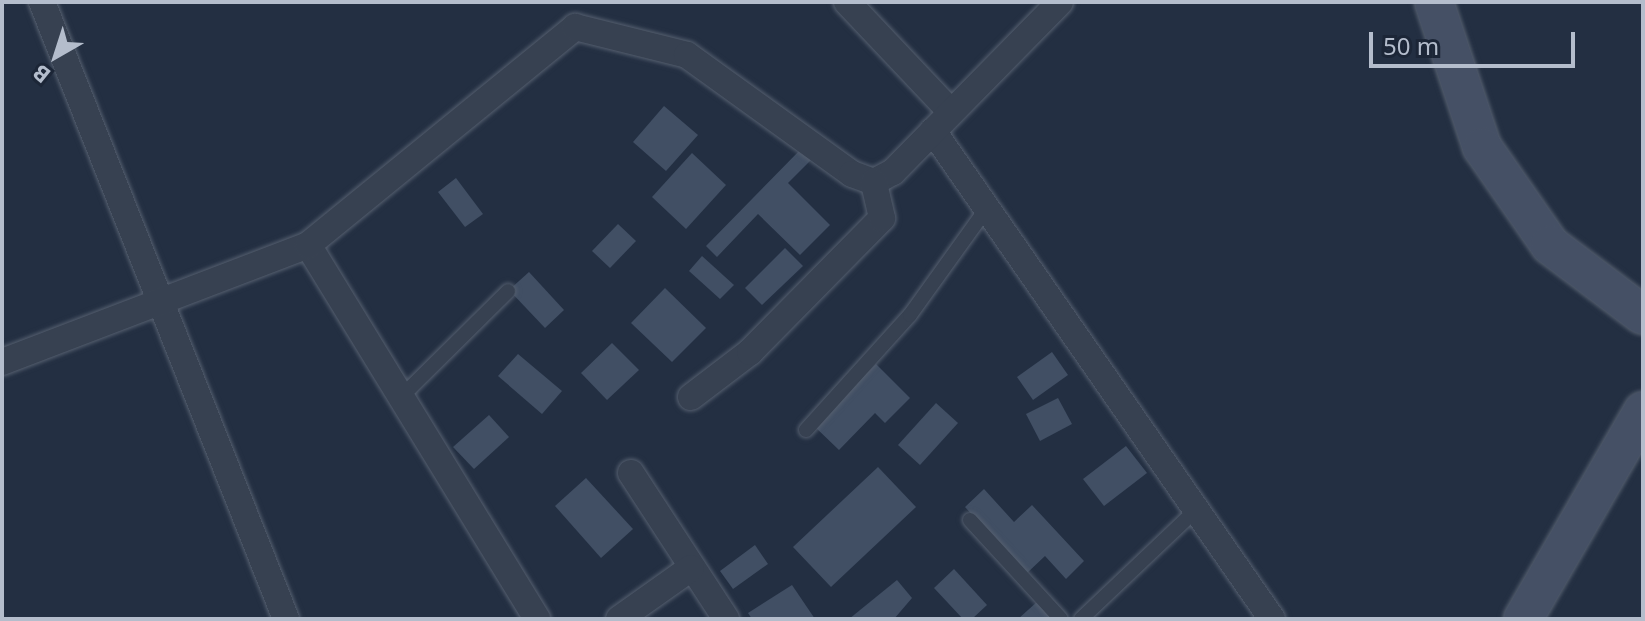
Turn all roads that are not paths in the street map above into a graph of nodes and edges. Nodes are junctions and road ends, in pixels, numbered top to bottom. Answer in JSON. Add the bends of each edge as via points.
{"nodes":[{"id":1,"x":42,"y":2,"type":"edge"},
{"id":2,"x":847,"y":2,"type":"edge"},
{"id":3,"x":1060,"y":2,"type":"edge"},
{"id":4,"x":1434,"y":2,"type":"edge"},
{"id":5,"x":942,"y":122,"type":"junction"},
{"id":6,"x":874,"y":182,"type":"junction"},
{"id":7,"x":987,"y":208,"type":"junction"},
{"id":8,"x":308,"y":245,"type":"junction"},
{"id":9,"x":508,"y":291,"type":"dead end"},
{"id":10,"x":160,"y":301,"type":"junction"},
{"id":11,"x":1643,"y":315,"type":"edge"},
{"id":12,"x":2,"y":362,"type":"edge"},
{"id":13,"x":691,"y":397,"type":"dead end"},
{"id":14,"x":400,"y":398,"type":"junction"},
{"id":15,"x":1643,"y":411,"type":"edge"},
{"id":16,"x":806,"y":430,"type":"dead end"},
{"id":17,"x":631,"y":473,"type":"dead end"},
{"id":18,"x":1196,"y":510,"type":"junction"},
{"id":19,"x":970,"y":520,"type":"dead end"},
{"id":20,"x":691,"y":568,"type":"junction"},
{"id":21,"x":286,"y":619,"type":"edge"},
{"id":22,"x":537,"y":619,"type":"edge"},
{"id":23,"x":619,"y":619,"type":"edge"},
{"id":24,"x":726,"y":619,"type":"edge"},
{"id":25,"x":1061,"y":619,"type":"edge"},
{"id":26,"x":1081,"y":619,"type":"edge"},
{"id":27,"x":1272,"y":619,"type":"edge"},
{"id":28,"x":1523,"y":619,"type":"edge"}],
"edges":[{"from":1,"to":10,"type":"street"},
{"from":2,"to":5,"type":"street"},
{"from":3,"to":5,"type":"street"},
{"from":4,"to":11,"type":"street","via":[[1482,147],[1550,245]]},
{"from":5,"to":6,"type":"street"},
{"from":5,"to":7,"type":"street"},
{"from":6,"to":8,"type":"street","via":[[852,174],[687,55],[575,27]]},
{"from":6,"to":13,"type":"street","via":[[882,218],[750,352]]},
{"from":7,"to":16,"type":"lane","via":[[910,315]]},
{"from":7,"to":18,"type":"street"},
{"from":8,"to":10,"type":"street"},
{"from":8,"to":14,"type":"street"},
{"from":9,"to":14,"type":"lane"},
{"from":10,"to":12,"type":"street"},
{"from":10,"to":21,"type":"street"},
{"from":14,"to":22,"type":"street"},
{"from":15,"to":28,"type":"street"},
{"from":17,"to":20,"type":"street"},
{"from":18,"to":26,"type":"lane"},
{"from":18,"to":27,"type":"street"},
{"from":19,"to":25,"type":"lane"},
{"from":20,"to":23,"type":"street"},
{"from":20,"to":24,"type":"street"}]}
